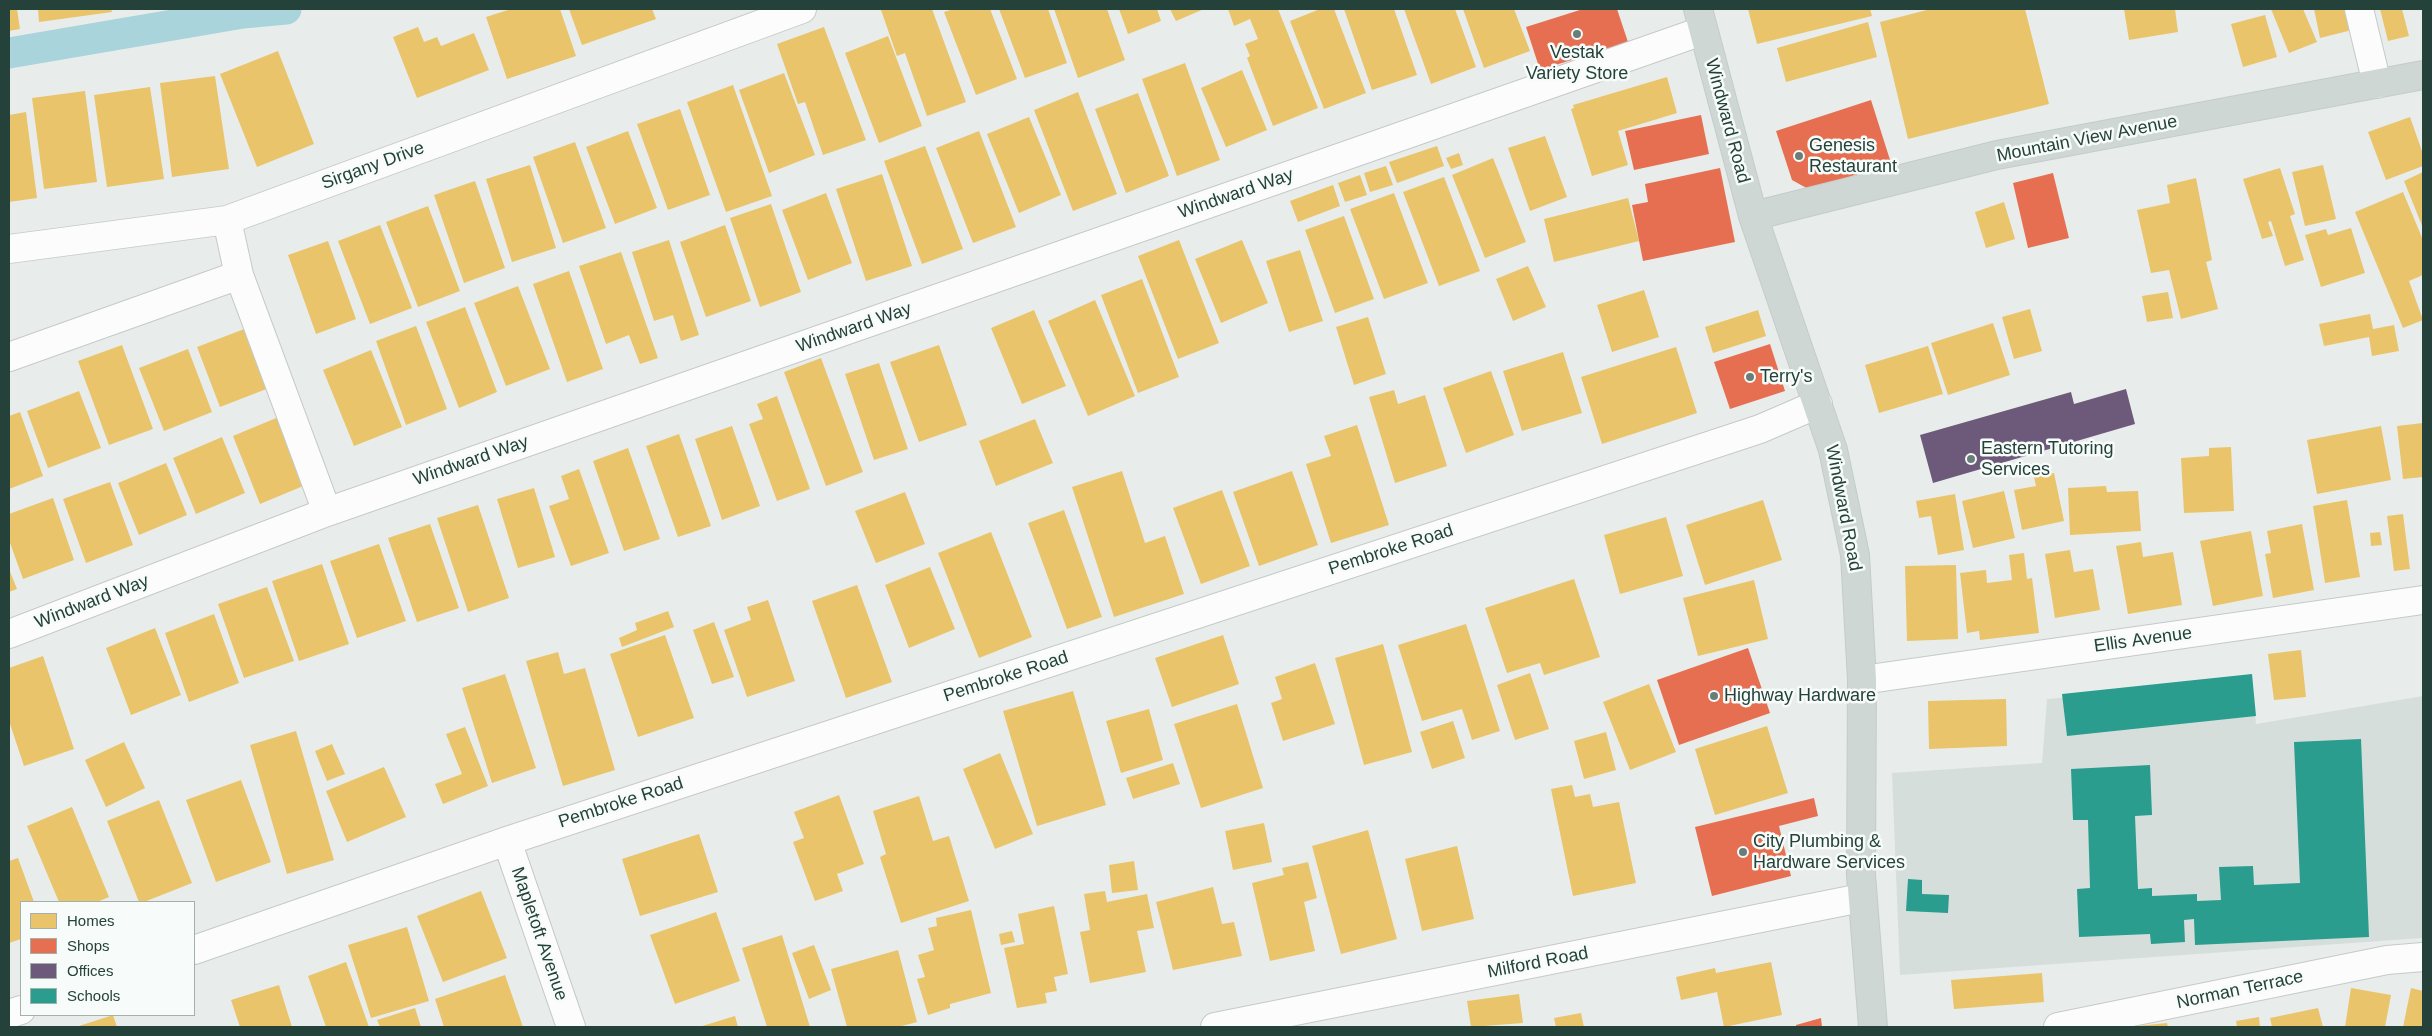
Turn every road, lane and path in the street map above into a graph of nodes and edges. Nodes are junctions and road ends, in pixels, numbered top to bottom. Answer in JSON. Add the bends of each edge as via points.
{"nodes":[{"id":1,"x":802,"y":9,"type":"edge"},
{"id":2,"x":2359,"y":9,"type":"edge"},
{"id":3,"x":1700,"y":20,"type":"edge"},
{"id":4,"x":2423,"y":75,"type":"edge"},
{"id":5,"x":2377,"y":84,"type":"junction"},
{"id":6,"x":1753,"y":216,"type":"junction"},
{"id":7,"x":227,"y":220,"type":"junction"},
{"id":8,"x":9,"y":249,"type":"edge"},
{"id":9,"x":239,"y":275,"type":"junction"},
{"id":10,"x":9,"y":358,"type":"edge"},
{"id":11,"x":1818,"y":404,"type":"junction"},
{"id":12,"x":327,"y":512,"type":"junction"},
{"id":13,"x":2423,"y":600,"type":"edge"},
{"id":14,"x":9,"y":634,"type":"edge"},
{"id":15,"x":1862,"y":680,"type":"junction"},
{"id":16,"x":507,"y":841,"type":"junction"},
{"id":17,"x":1862,"y":898,"type":"junction"},
{"id":18,"x":195,"y":950,"type":"edge"},
{"id":19,"x":2423,"y":957,"type":"edge"},
{"id":20,"x":571,"y":1027,"type":"edge"},
{"id":21,"x":1215,"y":1027,"type":"edge"},
{"id":22,"x":1873,"y":1027,"type":"edge"},
{"id":23,"x":2058,"y":1027,"type":"edge"}],
"edges":[{"from":1,"to":7,"type":"street","name":"Sirgany Drive"},
{"from":2,"to":5,"type":"street"},
{"from":3,"to":6,"type":"main road","name":"Windward Road"},
{"from":3,"to":12,"type":"street","name":"Windward Way"},
{"from":4,"to":5,"type":"main road","name":"Mountain View Avenue"},
{"from":5,"to":6,"type":"main road","name":"Mountain View Avenue","via":[[1997,155]]},
{"from":6,"to":11,"type":"main road","name":"Windward Road"},
{"from":7,"to":8,"type":"street","name":"Sirgany Drive"},
{"from":7,"to":9,"type":"street"},
{"from":9,"to":10,"type":"street"},
{"from":9,"to":12,"type":"street"},
{"from":11,"to":15,"type":"main road","name":"Windward Road","via":[[1833,450],[1855,555]]},
{"from":11,"to":16,"type":"street","name":"Pembroke Road","via":[[1760,429]]},
{"from":12,"to":14,"type":"street","name":"Windward Way"},
{"from":13,"to":15,"type":"street","name":"Ellis Avenue"},
{"from":15,"to":17,"type":"main road","name":"Windward Road"},
{"from":16,"to":18,"type":"street","name":"Pembroke Road"},
{"from":16,"to":20,"type":"street","name":"Mapletoft Avenue"},
{"from":17,"to":21,"type":"street","name":"Milford Road"},
{"from":17,"to":22,"type":"main road","name":"Windward Road"},
{"from":19,"to":23,"type":"street","name":"Norman Terrace","via":[[2387,960]]}]}
